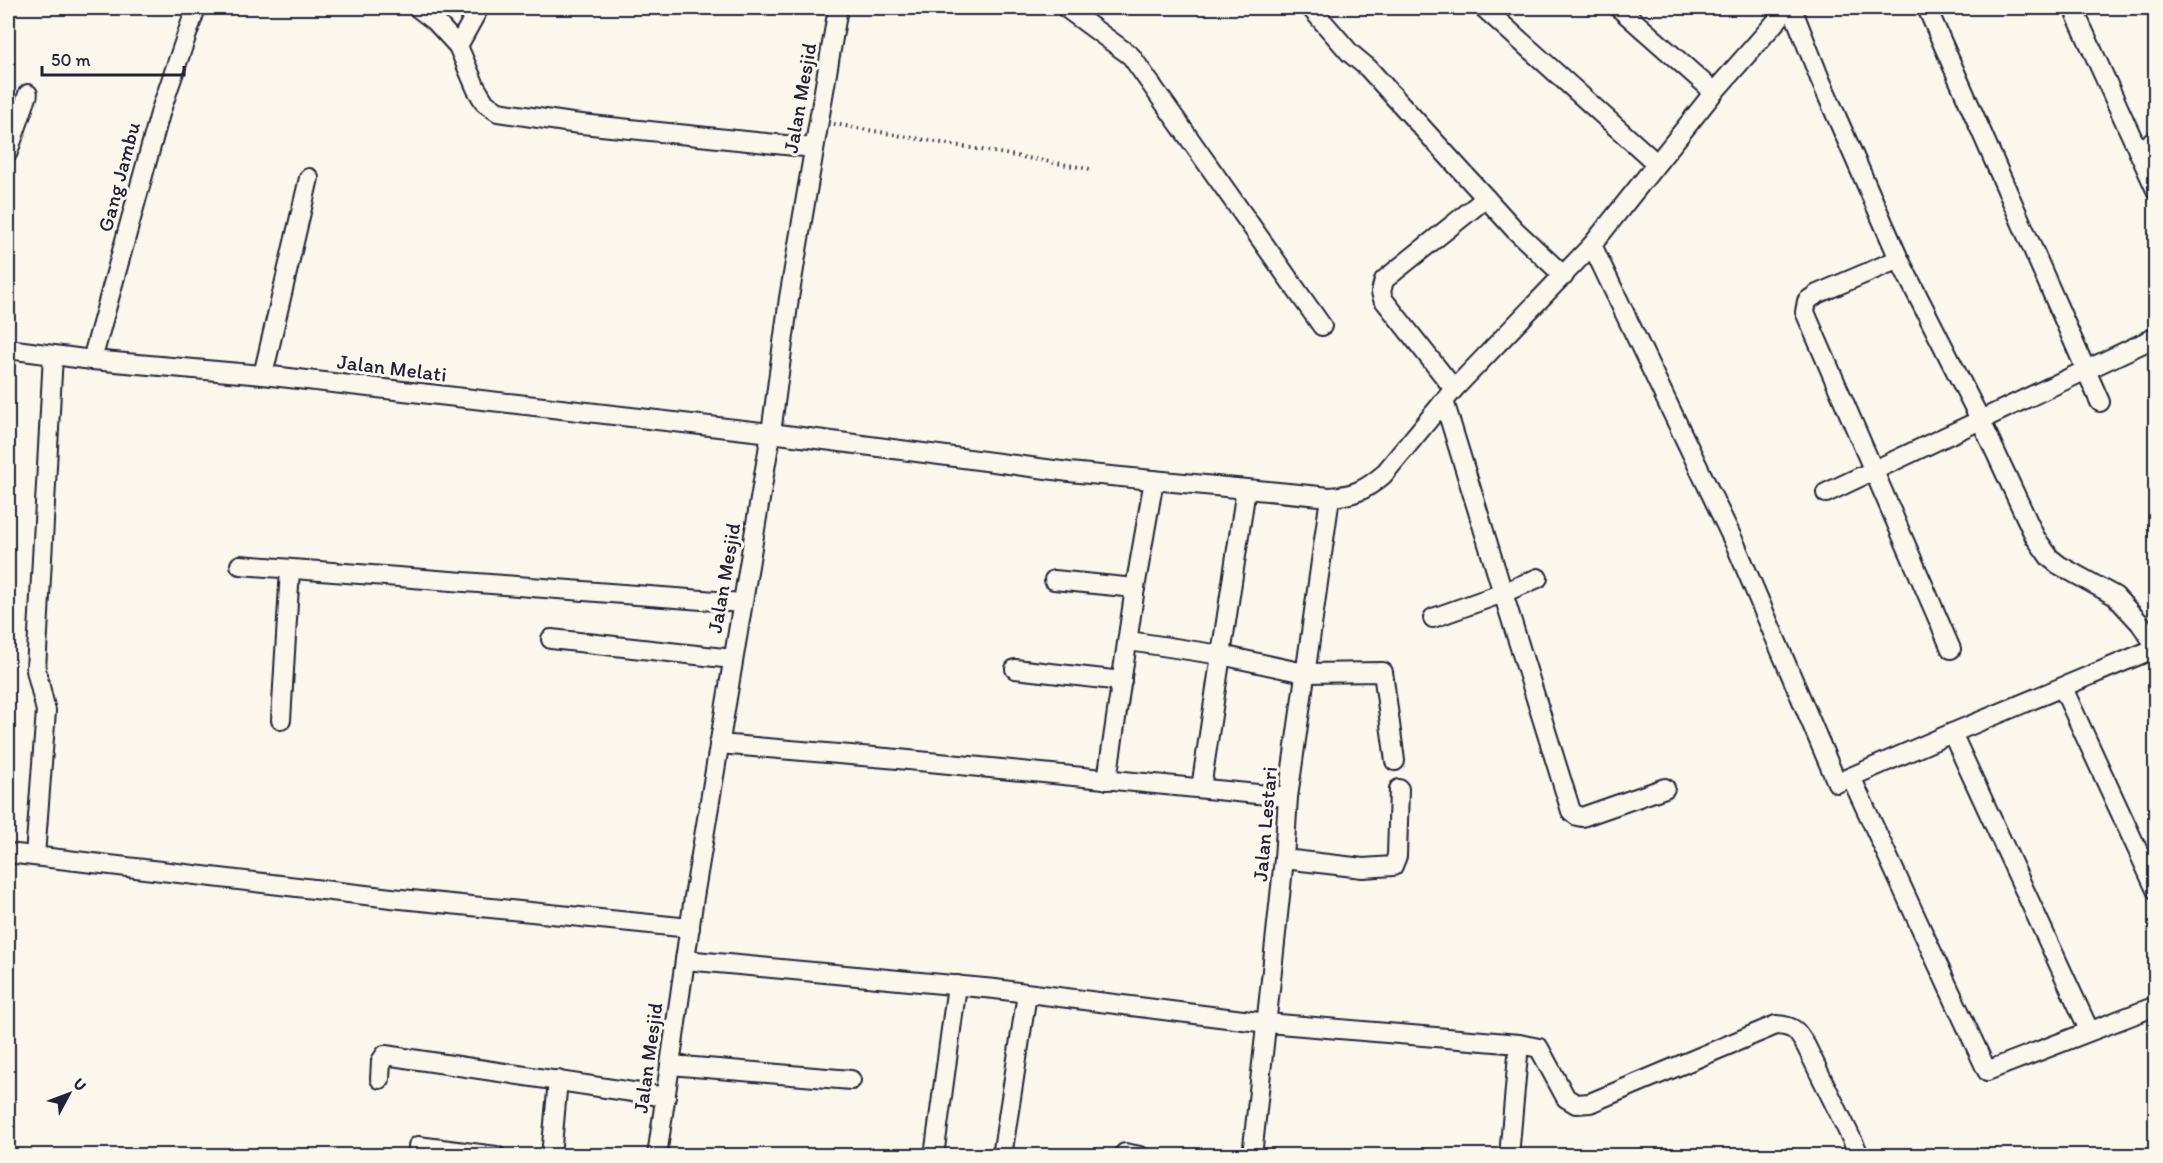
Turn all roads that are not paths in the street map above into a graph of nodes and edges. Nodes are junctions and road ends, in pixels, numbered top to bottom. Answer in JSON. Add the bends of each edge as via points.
{"nodes":[{"id":1,"x":196,"y":8,"type":"edge"},
{"id":2,"x":418,"y":8,"type":"edge"},
{"id":3,"x":479,"y":8,"type":"edge"},
{"id":4,"x":838,"y":8,"type":"edge"},
{"id":5,"x":1066,"y":8,"type":"edge"},
{"id":6,"x":1311,"y":8,"type":"edge"},
{"id":7,"x":1484,"y":8,"type":"edge"},
{"id":8,"x":1619,"y":8,"type":"edge"},
{"id":9,"x":1790,"y":8,"type":"edge"},
{"id":10,"x":1928,"y":8,"type":"edge"},
{"id":11,"x":2073,"y":8,"type":"edge"},
{"id":12,"x":458,"y":46,"type":"junction"},
{"id":13,"x":1714,"y":92,"type":"junction"},
{"id":14,"x":28,"y":94,"type":"dead end"},
{"id":15,"x":2156,"y":140,"type":"edge"},
{"id":16,"x":814,"y":148,"type":"junction"},
{"id":17,"x":2138,"y":151,"type":"junction"},
{"id":18,"x":8,"y":152,"type":"edge"},
{"id":19,"x":1656,"y":164,"type":"junction"},
{"id":20,"x":309,"y":178,"type":"dead end"},
{"id":21,"x":2156,"y":190,"type":"edge"},
{"id":22,"x":1486,"y":198,"type":"junction"},
{"id":23,"x":1592,"y":245,"type":"junction"},
{"id":24,"x":1899,"y":259,"type":"junction"},
{"id":25,"x":1564,"y":276,"type":"junction"},
{"id":26,"x":1322,"y":326,"type":"dead end"},
{"id":27,"x":2156,"y":338,"type":"edge"},
{"id":28,"x":8,"y":349,"type":"edge"},
{"id":29,"x":52,"y":355,"type":"junction"},
{"id":30,"x":93,"y":360,"type":"junction"},
{"id":31,"x":2085,"y":369,"type":"junction"},
{"id":32,"x":263,"y":375,"type":"junction"},
{"id":33,"x":1449,"y":395,"type":"junction"},
{"id":34,"x":2100,"y":402,"type":"dead end"},
{"id":35,"x":1981,"y":421,"type":"junction"},
{"id":36,"x":771,"y":433,"type":"junction"},
{"id":37,"x":1872,"y":471,"type":"junction"},
{"id":38,"x":1154,"y":480,"type":"junction"},
{"id":39,"x":1246,"y":489,"type":"junction"},
{"id":40,"x":1826,"y":493,"type":"dead end"},
{"id":41,"x":1330,"y":497,"type":"junction"},
{"id":42,"x":240,"y":566,"type":"dead end"},
{"id":43,"x":290,"y":569,"type":"junction"},
{"id":44,"x":1538,"y":578,"type":"dead end"},
{"id":45,"x":1053,"y":580,"type":"dead end"},
{"id":46,"x":1135,"y":588,"type":"junction"},
{"id":47,"x":1503,"y":593,"type":"junction"},
{"id":48,"x":742,"y":603,"type":"junction"},
{"id":49,"x":1433,"y":618,"type":"dead end"},
{"id":50,"x":551,"y":639,"type":"dead end"},
{"id":51,"x":1129,"y":640,"type":"junction"},
{"id":52,"x":2156,"y":647,"type":"edge"},
{"id":53,"x":1951,"y":649,"type":"dead end"},
{"id":54,"x":1221,"y":655,"type":"junction"},
{"id":55,"x":733,"y":659,"type":"junction"},
{"id":56,"x":1014,"y":669,"type":"dead end"},
{"id":57,"x":1304,"y":673,"type":"junction"},
{"id":58,"x":1122,"y":681,"type":"junction"},
{"id":59,"x":2063,"y":688,"type":"junction"},
{"id":60,"x":281,"y":720,"type":"dead end"},
{"id":61,"x":1952,"y":733,"type":"junction"},
{"id":62,"x":719,"y":744,"type":"junction"},
{"id":63,"x":1395,"y":760,"type":"dead end"},
{"id":64,"x":1851,"y":777,"type":"junction"},
{"id":65,"x":1107,"y":780,"type":"junction"},
{"id":66,"x":1201,"y":788,"type":"junction"},
{"id":67,"x":1665,"y":788,"type":"dead end"},
{"id":68,"x":1399,"y":789,"type":"dead end"},
{"id":69,"x":1288,"y":797,"type":"junction"},
{"id":70,"x":8,"y":853,"type":"edge"},
{"id":71,"x":35,"y":856,"type":"junction"},
{"id":72,"x":1284,"y":859,"type":"junction"},
{"id":73,"x":2156,"y":890,"type":"edge"},
{"id":74,"x":690,"y":928,"type":"junction"},
{"id":75,"x":685,"y":960,"type":"junction"},
{"id":76,"x":957,"y":985,"type":"junction"},
{"id":77,"x":1027,"y":994,"type":"junction"},
{"id":78,"x":2156,"y":1006,"type":"edge"},
{"id":79,"x":1267,"y":1023,"type":"junction"},
{"id":80,"x":2090,"y":1030,"type":"junction"},
{"id":81,"x":1518,"y":1044,"type":"junction"},
{"id":82,"x":670,"y":1065,"type":"junction"},
{"id":83,"x":380,"y":1079,"type":"dead end"},
{"id":84,"x":558,"y":1080,"type":"junction"},
{"id":85,"x":851,"y":1080,"type":"dead end"},
{"id":86,"x":666,"y":1097,"type":"junction"},
{"id":87,"x":418,"y":1146,"type":"dead end"},
{"id":88,"x":465,"y":1154,"type":"edge"},
{"id":89,"x":496,"y":1155,"type":"edge"},
{"id":90,"x":552,"y":1155,"type":"edge"},
{"id":91,"x":657,"y":1155,"type":"edge"},
{"id":92,"x":934,"y":1155,"type":"edge"},
{"id":93,"x":1002,"y":1155,"type":"edge"},
{"id":94,"x":1252,"y":1155,"type":"edge"},
{"id":95,"x":1509,"y":1155,"type":"edge"},
{"id":96,"x":1860,"y":1155,"type":"edge"}],
"edges":[{"from":1,"to":30,"type":"street","name":"Gang Jambu","via":[[160,111]]},
{"from":2,"to":12,"type":"street"},
{"from":3,"to":12,"type":"street"},
{"from":4,"to":16,"type":"street","name":"Jalan Mesjid"},
{"from":5,"to":26,"type":"street","via":[[1131,56]]},
{"from":6,"to":22,"type":"street"},
{"from":7,"to":19,"type":"street"},
{"from":8,"to":13,"type":"street"},
{"from":9,"to":13,"type":"street","name":"Jalan Melati"},
{"from":9,"to":24,"type":"street"},
{"from":10,"to":31,"type":"street"},
{"from":11,"to":17,"type":"street"},
{"from":12,"to":16,"type":"street","via":[[485,103],[498,112]]},
{"from":13,"to":19,"type":"street","name":"Jalan Melati"},
{"from":14,"to":18,"type":"street"},
{"from":15,"to":17,"type":"street"},
{"from":16,"to":36,"type":"street","name":"Jalan Mesjid"},
{"from":17,"to":21,"type":"street"},
{"from":19,"to":23,"type":"street","name":"Jalan Melati"},
{"from":20,"to":32,"type":"street"},
{"from":22,"to":25,"type":"street"},
{"from":22,"to":33,"type":"street","via":[[1382,285],[1383,299]]},
{"from":23,"to":25,"type":"street","name":"Jalan Melati"},
{"from":23,"to":64,"type":"street","via":[[1736,546],[1837,783]]},
{"from":24,"to":35,"type":"street"},
{"from":24,"to":37,"type":"street","via":[[1817,294],[1807,301],[1805,312]]},
{"from":25,"to":33,"type":"street","name":"Jalan Melati"},
{"from":27,"to":31,"type":"street"},
{"from":28,"to":29,"type":"street","name":"Jalan Melati"},
{"from":29,"to":30,"type":"street","name":"Jalan Melati"},
{"from":29,"to":71,"type":"street","via":[[36,670],[46,711]]},
{"from":30,"to":32,"type":"street","name":"Jalan Melati"},
{"from":31,"to":34,"type":"street"},
{"from":31,"to":35,"type":"street"},
{"from":32,"to":36,"type":"street","name":"Jalan Melati"},
{"from":33,"to":41,"type":"street","name":"Jalan Melati","via":[[1370,487],[1353,495]]},
{"from":33,"to":47,"type":"street"},
{"from":35,"to":37,"type":"street"},
{"from":35,"to":52,"type":"street","via":[[2035,537],[2050,558],[2115,596],[2140,622]]},
{"from":36,"to":38,"type":"street","name":"Jalan Melati"},
{"from":36,"to":48,"type":"street","name":"Jalan Mesjid"},
{"from":37,"to":40,"type":"street"},
{"from":37,"to":53,"type":"street"},
{"from":38,"to":39,"type":"street","name":"Jalan Melati"},
{"from":38,"to":46,"type":"street"},
{"from":39,"to":41,"type":"street","name":"Jalan Melati"},
{"from":39,"to":54,"type":"street"},
{"from":41,"to":57,"type":"street","name":"Jalan Lestari"},
{"from":42,"to":43,"type":"street"},
{"from":43,"to":48,"type":"street"},
{"from":43,"to":60,"type":"street"},
{"from":44,"to":47,"type":"street"},
{"from":45,"to":46,"type":"street"},
{"from":46,"to":51,"type":"street"},
{"from":47,"to":49,"type":"street"},
{"from":47,"to":67,"type":"street","via":[[1571,811],[1582,817]]},
{"from":48,"to":55,"type":"street","name":"Jalan Mesjid"},
{"from":50,"to":55,"type":"street"},
{"from":51,"to":54,"type":"street"},
{"from":51,"to":58,"type":"street"},
{"from":52,"to":59,"type":"street"},
{"from":54,"to":57,"type":"street"},
{"from":54,"to":66,"type":"street"},
{"from":55,"to":62,"type":"street","name":"Jalan Mesjid"},
{"from":56,"to":58,"type":"street"},
{"from":57,"to":63,"type":"street","via":[[1383,666]]},
{"from":57,"to":69,"type":"street","name":"Jalan Lestari"},
{"from":58,"to":65,"type":"street"},
{"from":59,"to":61,"type":"street"},
{"from":59,"to":73,"type":"street"},
{"from":61,"to":64,"type":"street"},
{"from":61,"to":80,"type":"street"},
{"from":62,"to":65,"type":"street"},
{"from":62,"to":74,"type":"street","name":"Jalan Mesjid"},
{"from":64,"to":80,"type":"street","via":[[1987,1071]]},
{"from":65,"to":66,"type":"street"},
{"from":66,"to":69,"type":"street"},
{"from":68,"to":72,"type":"street","via":[[1397,856],[1393,866],[1363,868]]},
{"from":69,"to":72,"type":"street","name":"Jalan Lestari"},
{"from":70,"to":71,"type":"street"},
{"from":71,"to":74,"type":"street"},
{"from":72,"to":79,"type":"street","name":"Jalan Lestari"},
{"from":74,"to":75,"type":"street","name":"Jalan Mesjid"},
{"from":75,"to":76,"type":"street"},
{"from":75,"to":82,"type":"street","name":"Jalan Mesjid"},
{"from":76,"to":77,"type":"street"},
{"from":76,"to":92,"type":"street"},
{"from":77,"to":79,"type":"street"},
{"from":77,"to":93,"type":"street"},
{"from":78,"to":80,"type":"street"},
{"from":79,"to":81,"type":"street"},
{"from":79,"to":94,"type":"street","name":"Jalan Lestari"},
{"from":81,"to":95,"type":"street"},
{"from":81,"to":96,"type":"street","via":[[1539,1048],[1566,1098],[1576,1104],[1590,1103],[1776,1024],[1789,1025],[1806,1046]]},
{"from":82,"to":85,"type":"street"},
{"from":82,"to":86,"type":"street","name":"Jalan Mesjid"},
{"from":83,"to":84,"type":"street","via":[[381,1061],[386,1055]]},
{"from":84,"to":86,"type":"street"},
{"from":84,"to":90,"type":"street"},
{"from":86,"to":91,"type":"street","name":"Jalan Mesjid"},
{"from":87,"to":88,"type":"street"},
{"from":88,"to":89,"type":"street"}]}
